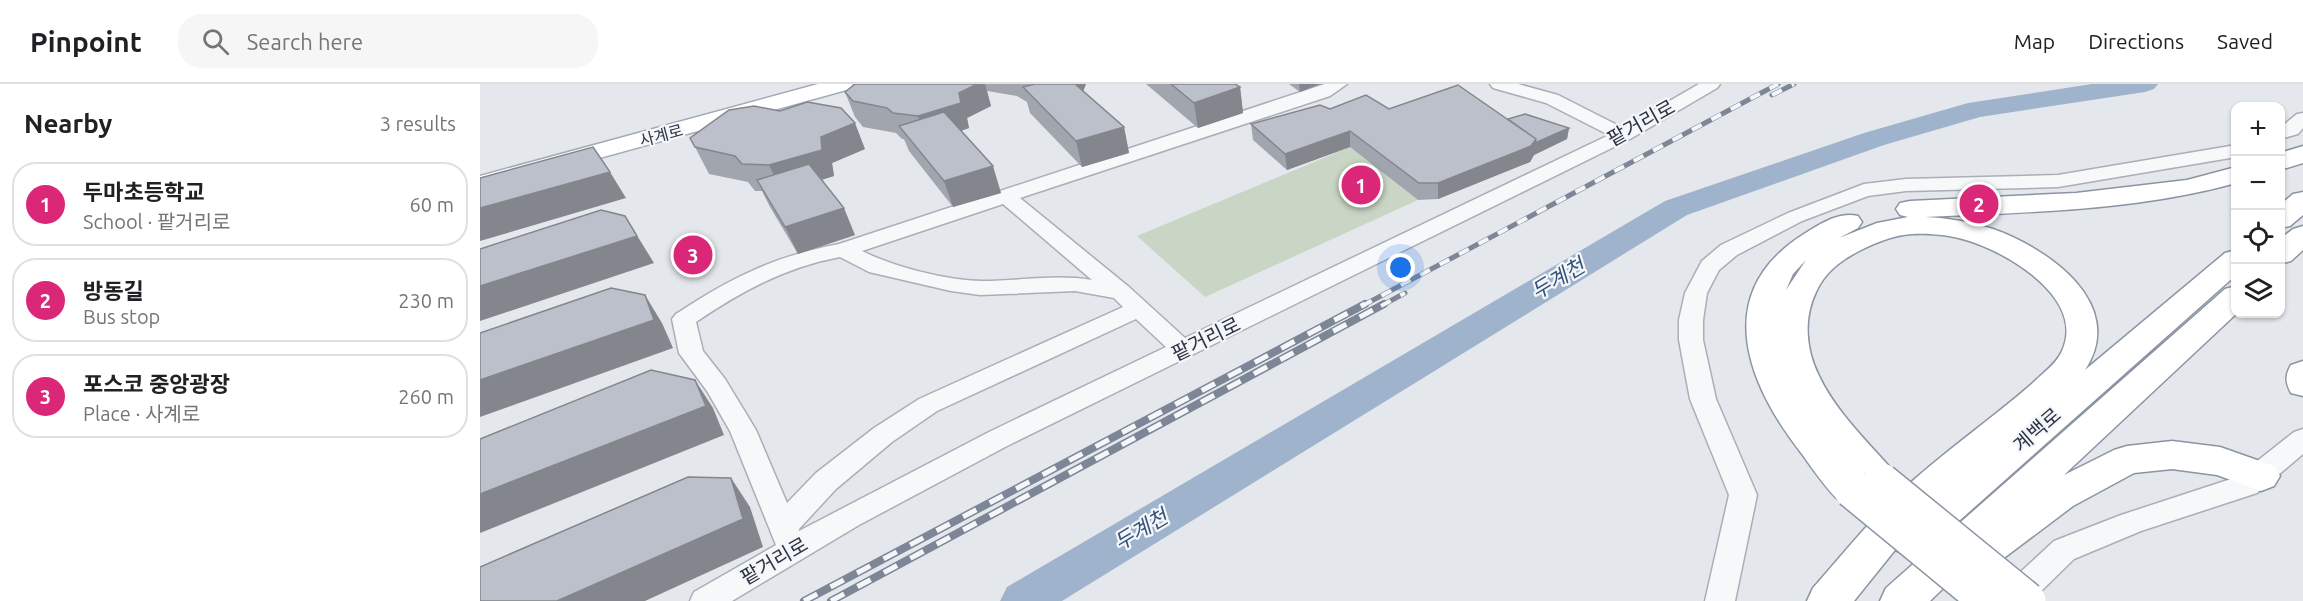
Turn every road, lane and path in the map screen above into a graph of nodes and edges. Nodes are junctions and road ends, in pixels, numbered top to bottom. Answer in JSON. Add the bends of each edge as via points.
{"nodes":[{"id":1,"x":842,"y":84,"type":"edge"},
{"id":2,"x":1338,"y":84,"type":"edge"},
{"id":3,"x":1499,"y":84,"type":"edge"},
{"id":4,"x":1711,"y":84,"type":"edge"},
{"id":5,"x":2303,"y":118,"type":"edge"},
{"id":6,"x":2285,"y":132,"type":"edge"},
{"id":7,"x":1623,"y":135,"type":"junction"},
{"id":8,"x":2231,"y":152,"type":"edge"},
{"id":9,"x":2303,"y":154,"type":"edge"},
{"id":10,"x":2285,"y":160,"type":"edge"},
{"id":11,"x":2231,"y":176,"type":"edge"},
{"id":12,"x":480,"y":184,"type":"edge"},
{"id":13,"x":1005,"y":196,"type":"junction"},
{"id":14,"x":2303,"y":200,"type":"edge"},
{"id":15,"x":2285,"y":216,"type":"edge"},
{"id":16,"x":2303,"y":235,"type":"edge"},
{"id":17,"x":843,"y":250,"type":"junction"},
{"id":18,"x":2285,"y":251,"type":"edge"},
{"id":19,"x":2231,"y":262,"type":"edge"},
{"id":20,"x":2231,"y":300,"type":"edge"},
{"id":21,"x":1130,"y":301,"type":"junction"},
{"id":22,"x":1183,"y":350,"type":"junction"},
{"id":23,"x":2303,"y":373,"type":"edge"},
{"id":24,"x":2303,"y":384,"type":"edge"},
{"id":25,"x":2303,"y":440,"type":"edge"},
{"id":26,"x":2261,"y":476,"type":"junction"},
{"id":27,"x":1867,"y":485,"type":"junction"},
{"id":28,"x":783,"y":527,"type":"junction"},
{"id":29,"x":793,"y":551,"type":"junction"},
{"id":30,"x":1909,"y":593,"type":"edge"},
{"id":31,"x":705,"y":601,"type":"edge"},
{"id":32,"x":1720,"y":601,"type":"edge"},
{"id":33,"x":1828,"y":601,"type":"edge"},
{"id":34,"x":1839,"y":601,"type":"edge"},
{"id":35,"x":1988,"y":601,"type":"edge"},
{"id":36,"x":2010,"y":601,"type":"edge"},
{"id":37,"x":2026,"y":601,"type":"edge"}],
"edges":[{"from":1,"to":12,"type":"main road","name":"사계로"},
{"from":2,"to":13,"type":"street","via":[[1324,92]]},
{"from":3,"to":7,"type":"street","via":[[1552,99]]},
{"from":4,"to":7,"type":"street","name":"팥거리로"},
{"from":5,"to":6,"type":"street"},
{"from":7,"to":22,"type":"street","name":"팥거리로"},
{"from":8,"to":32,"type":"street","via":[[2058,181],[1906,185],[1864,190],[1729,250],[1710,266],[1696,293],[1691,340],[1704,399],[1743,495]]},
{"from":9,"to":10,"type":"highway"},
{"from":11,"to":27,"type":"highway","via":[[2188,188],[2076,201],[1891,210],[1846,223],[1805,246],[1779,271],[1765,304],[1761,346],[1778,393],[1799,425]]},
{"from":13,"to":17,"type":"street"},
{"from":13,"to":21,"type":"street"},
{"from":14,"to":15,"type":"highway"},
{"from":16,"to":18,"type":"highway"},
{"from":17,"to":21,"type":"street","via":[[877,267],[951,284],[980,288],[1074,284]]},
{"from":17,"to":28,"type":"street","via":[[794,260],[757,275],[684,320],[691,353],[743,430]]},
{"from":19,"to":34,"type":"highway","name":"계백로"},
{"from":20,"to":30,"type":"highway","name":"계백로"},
{"from":21,"to":22,"type":"street"},
{"from":21,"to":28,"type":"street","via":[[928,405],[826,481]]},
{"from":22,"to":29,"type":"street","name":"팥거리로","via":[[998,439]]},
{"from":23,"to":24,"type":"highway"},
{"from":25,"to":26,"type":"street"},
{"from":26,"to":30,"type":"highway","via":[[2220,461],[2172,455],[2127,460],[2059,495],[1985,551]]},
{"from":26,"to":36,"type":"street","via":[[2247,485],[2131,522],[2064,550]]},
{"from":27,"to":33,"type":"highway","via":[[1800,374],[1790,335],[1796,299],[1813,270],[1844,246],[1880,231],[1912,225],[1982,235],[2018,252],[2059,282],[2075,304],[2081,323],[2080,348],[2069,367],[2021,414],[1919,497]]},
{"from":27,"to":35,"type":"highway","bridge":true},
{"from":27,"to":37,"type":"highway","bridge":true},
{"from":28,"to":29,"type":"street"},
{"from":29,"to":31,"type":"street","name":"팥거리로"}]}
